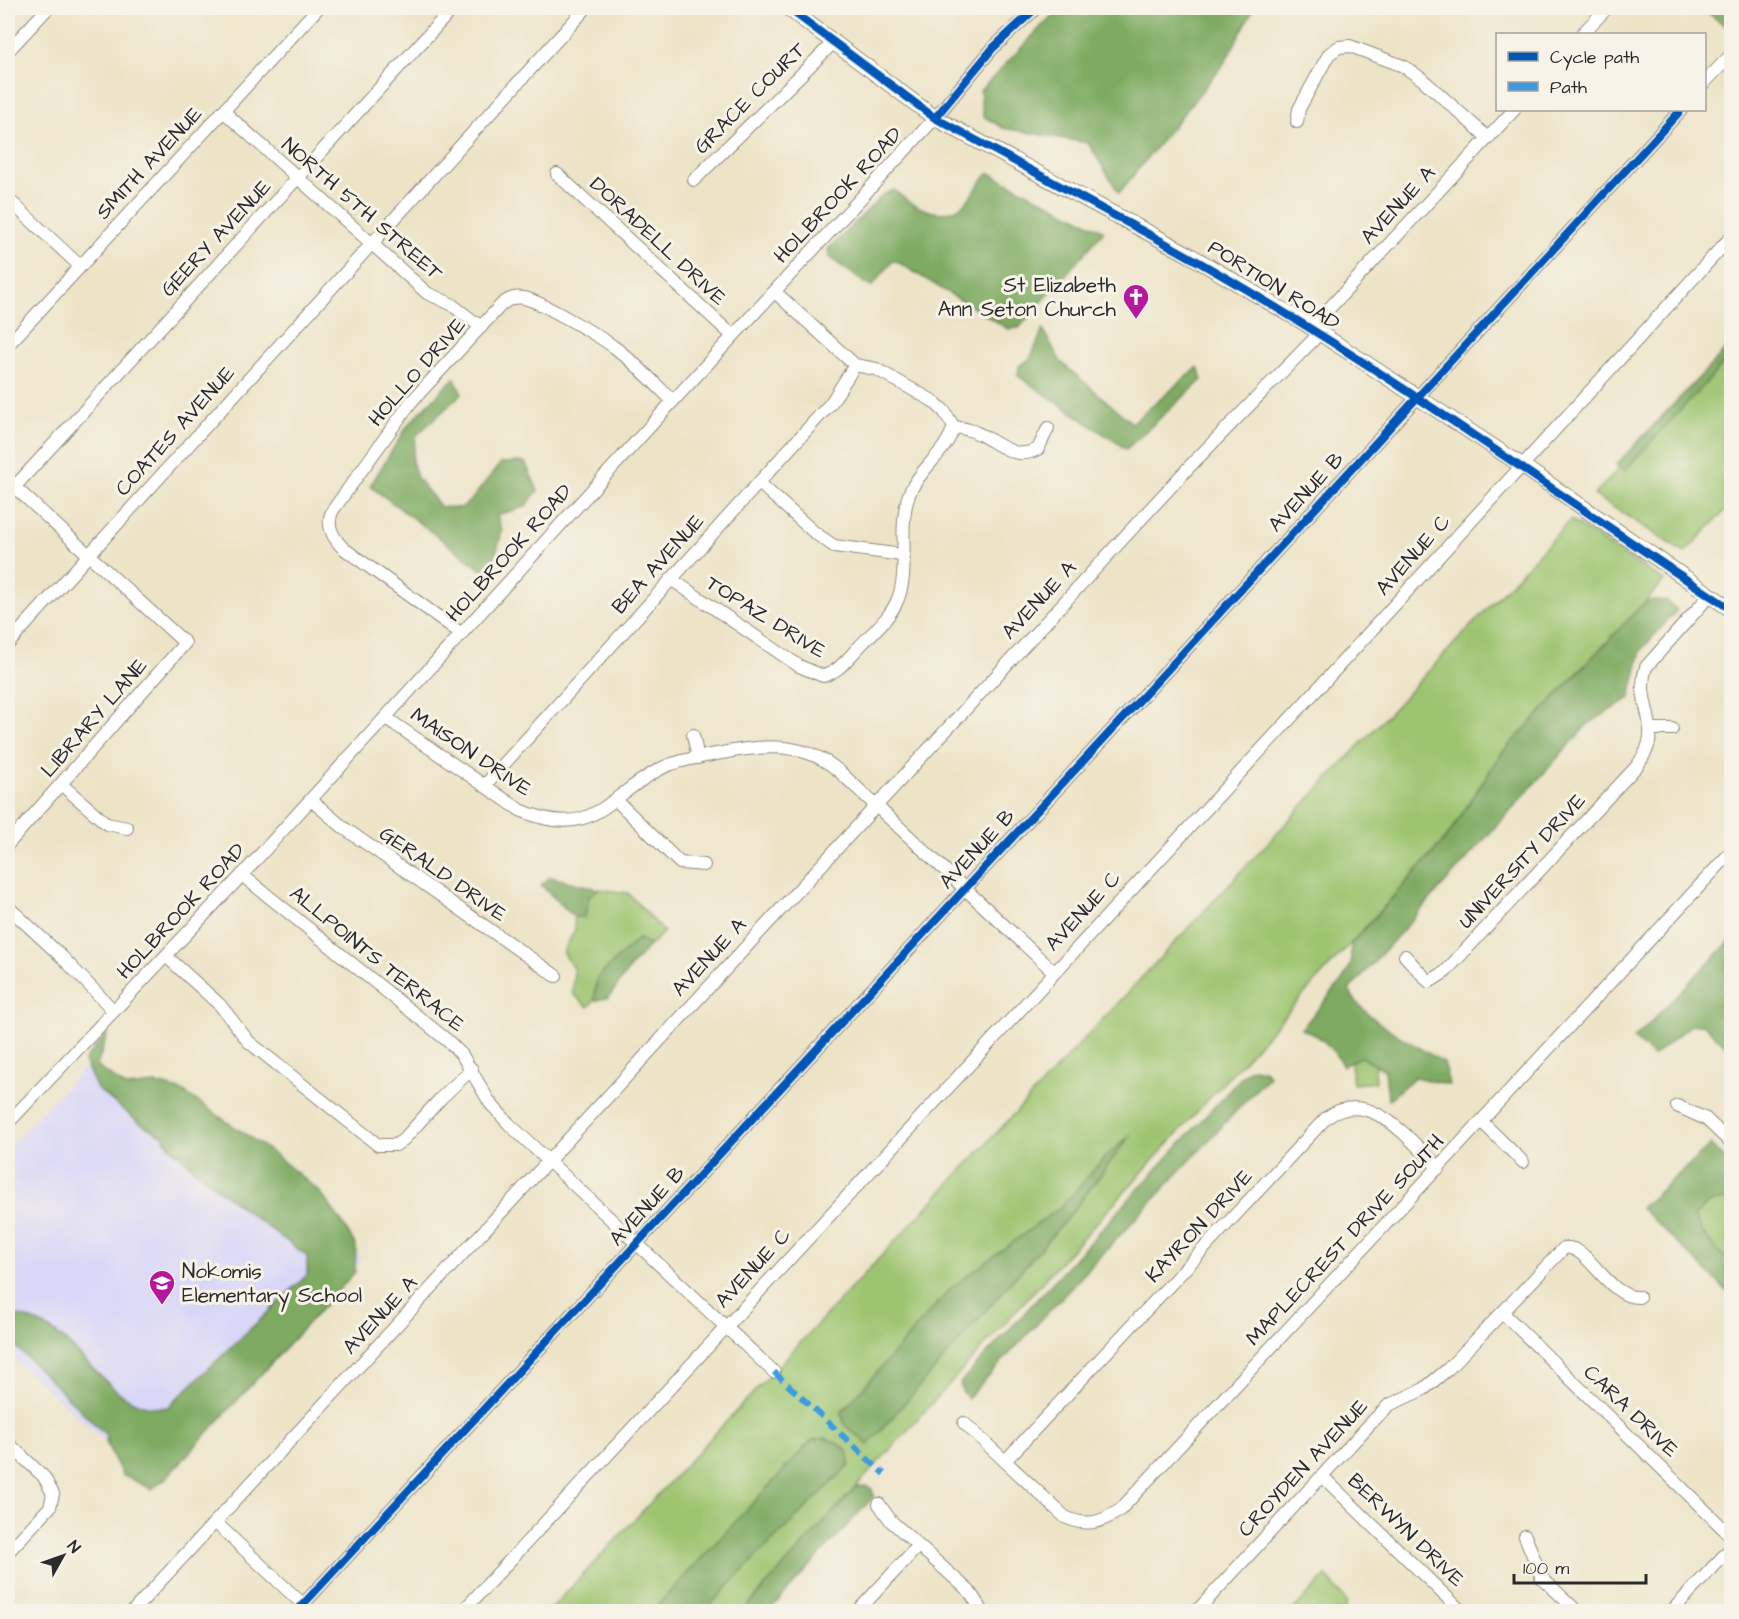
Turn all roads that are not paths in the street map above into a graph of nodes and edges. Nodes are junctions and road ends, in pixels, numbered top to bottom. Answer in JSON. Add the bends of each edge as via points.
{"nodes":[{"id":1,"x":48,"y":8,"type":"edge"},
{"id":2,"x":318,"y":8,"type":"edge"},
{"id":3,"x":453,"y":8,"type":"edge"},
{"id":4,"x":586,"y":8,"type":"edge"},
{"id":5,"x":788,"y":8,"type":"edge"},
{"id":6,"x":1036,"y":8,"type":"edge"},
{"id":7,"x":1607,"y":8,"type":"edge"},
{"id":8,"x":1583,"y":33,"type":"edge"},
{"id":9,"x":833,"y":43,"type":"junction"},
{"id":10,"x":8,"y":51,"type":"edge"},
{"id":11,"x":1731,"y":54,"type":"edge"},
{"id":12,"x":1706,"y":82,"type":"edge"},
{"id":13,"x":223,"y":111,"type":"junction"},
{"id":14,"x":1513,"y":111,"type":"edge"},
{"id":15,"x":1680,"y":111,"type":"edge"},
{"id":16,"x":935,"y":118,"type":"junction"},
{"id":17,"x":1297,"y":122,"type":"dead end"},
{"id":18,"x":1488,"y":138,"type":"junction"},
{"id":19,"x":557,"y":174,"type":"dead end"},
{"id":20,"x":298,"y":178,"type":"junction"},
{"id":21,"x":694,"y":180,"type":"dead end"},
{"id":22,"x":8,"y":199,"type":"edge"},
{"id":23,"x":1731,"y":236,"type":"edge"},
{"id":24,"x":371,"y":245,"type":"junction"},
{"id":25,"x":80,"y":266,"type":"junction"},
{"id":26,"x":775,"y":292,"type":"junction"},
{"id":27,"x":481,"y":327,"type":"junction"},
{"id":28,"x":1315,"y":331,"type":"junction"},
{"id":29,"x":733,"y":336,"type":"junction"},
{"id":30,"x":8,"y":345,"type":"edge"},
{"id":31,"x":855,"y":365,"type":"junction"},
{"id":32,"x":1417,"y":398,"type":"junction"},
{"id":33,"x":673,"y":401,"type":"junction"},
{"id":34,"x":954,"y":427,"type":"junction"},
{"id":35,"x":1048,"y":428,"type":"dead end"},
{"id":36,"x":1521,"y":465,"type":"junction"},
{"id":37,"x":759,"y":483,"type":"junction"},
{"id":38,"x":10,"y":487,"type":"edge"},
{"id":39,"x":88,"y":555,"type":"junction"},
{"id":40,"x":902,"y":555,"type":"junction"},
{"id":41,"x":670,"y":579,"type":"junction"},
{"id":42,"x":1710,"y":595,"type":"junction"},
{"id":43,"x":1731,"y":609,"type":"edge"},
{"id":44,"x":462,"y":634,"type":"junction"},
{"id":45,"x":8,"y":644,"type":"edge"},
{"id":46,"x":386,"y":718,"type":"junction"},
{"id":47,"x":1652,"y":729,"type":"junction"},
{"id":48,"x":1672,"y":729,"type":"dead end"},
{"id":49,"x":693,"y":735,"type":"dead end"},
{"id":50,"x":698,"y":758,"type":"junction"},
{"id":51,"x":62,"y":785,"type":"junction"},
{"id":52,"x":485,"y":785,"type":"junction"},
{"id":53,"x":311,"y":800,"type":"junction"},
{"id":54,"x":616,"y":801,"type":"junction"},
{"id":55,"x":875,"y":806,"type":"junction"},
{"id":56,"x":127,"y":828,"type":"dead end"},
{"id":57,"x":8,"y":844,"type":"edge"},
{"id":58,"x":1731,"y":851,"type":"edge"},
{"id":59,"x":704,"y":865,"type":"dead end"},
{"id":60,"x":242,"y":875,"type":"junction"},
{"id":61,"x":965,"y":888,"type":"junction"},
{"id":62,"x":8,"y":907,"type":"edge"},
{"id":63,"x":166,"y":956,"type":"junction"},
{"id":64,"x":1405,"y":956,"type":"dead end"},
{"id":65,"x":1054,"y":972,"type":"junction"},
{"id":66,"x":555,"y":976,"type":"dead end"},
{"id":67,"x":114,"y":1011,"type":"junction"},
{"id":68,"x":472,"y":1069,"type":"junction"},
{"id":69,"x":1677,"y":1106,"type":"dead end"},
{"id":70,"x":1482,"y":1122,"type":"junction"},
{"id":71,"x":8,"y":1123,"type":"edge"},
{"id":72,"x":1731,"y":1144,"type":"edge"},
{"id":73,"x":549,"y":1162,"type":"junction"},
{"id":74,"x":1523,"y":1162,"type":"dead end"},
{"id":75,"x":1439,"y":1168,"type":"junction"},
{"id":76,"x":637,"y":1243,"type":"junction"},
{"id":77,"x":1639,"y":1297,"type":"dead end"},
{"id":78,"x":1503,"y":1313,"type":"junction"},
{"id":79,"x":726,"y":1325,"type":"junction"},
{"id":80,"x":774,"y":1372,"type":"dead end"},
{"id":81,"x":964,"y":1423,"type":"dead end"},
{"id":82,"x":8,"y":1443,"type":"edge"},
{"id":83,"x":1005,"y":1461,"type":"junction"},
{"id":84,"x":1322,"y":1476,"type":"junction"},
{"id":85,"x":879,"y":1504,"type":"dead end"},
{"id":86,"x":215,"y":1522,"type":"junction"},
{"id":87,"x":1525,"y":1536,"type":"dead end"},
{"id":88,"x":1731,"y":1537,"type":"edge"},
{"id":89,"x":918,"y":1546,"type":"junction"},
{"id":90,"x":1731,"y":1548,"type":"edge"},
{"id":91,"x":8,"y":1552,"type":"edge"},
{"id":92,"x":304,"y":1609,"type":"edge"},
{"id":93,"x":132,"y":1611,"type":"edge"},
{"id":94,"x":462,"y":1611,"type":"edge"},
{"id":95,"x":857,"y":1611,"type":"edge"},
{"id":96,"x":983,"y":1611,"type":"edge"},
{"id":97,"x":1196,"y":1611,"type":"edge"},
{"id":98,"x":1462,"y":1611,"type":"edge"},
{"id":99,"x":1578,"y":1611,"type":"edge"},
{"id":100,"x":1671,"y":1611,"type":"edge"}],
"edges":[{"from":1,"to":10,"type":"street"},
{"from":2,"to":13,"type":"street","name":"SMITH AVENUE"},
{"from":3,"to":20,"type":"street","name":"GEERY AVENUE"},
{"from":4,"to":24,"type":"street","name":"COATES AVENUE"},
{"from":5,"to":9,"type":"main road","name":"PORTION ROAD"},
{"from":6,"to":16,"type":"street","name":"HOLBROOK ROAD","via":[[993,48]]},
{"from":7,"to":8,"type":"street"},
{"from":9,"to":16,"type":"main road","name":"PORTION ROAD"},
{"from":9,"to":21,"type":"street","name":"GRACE COURT"},
{"from":11,"to":12,"type":"street"},
{"from":13,"to":20,"type":"street","name":"NORTH 5TH STREET"},
{"from":13,"to":25,"type":"street","name":"SMITH AVENUE"},
{"from":14,"to":18,"type":"street","name":"AVENUE A"},
{"from":15,"to":32,"type":"street","name":"AVENUE B"},
{"from":16,"to":26,"type":"street","name":"HOLBROOK ROAD"},
{"from":16,"to":28,"type":"main road","name":"PORTION ROAD","via":[[1186,253]]},
{"from":17,"to":18,"type":"street","via":[[1299,109],[1329,54],[1350,46],[1403,66]]},
{"from":18,"to":28,"type":"street","name":"AVENUE A"},
{"from":19,"to":29,"type":"street","name":"DORADELL DRIVE"},
{"from":20,"to":24,"type":"street","name":"NORTH 5TH STREET"},
{"from":20,"to":38,"type":"street","name":"GEERY AVENUE"},
{"from":22,"to":25,"type":"street"},
{"from":23,"to":36,"type":"street","name":"AVENUE C"},
{"from":24,"to":27,"type":"street","name":"NORTH 5TH STREET","via":[[427,293]]},
{"from":24,"to":39,"type":"street","name":"COATES AVENUE"},
{"from":25,"to":30,"type":"street","name":"SMITH AVENUE"},
{"from":26,"to":29,"type":"street","name":"HOLBROOK ROAD"},
{"from":26,"to":31,"type":"street"},
{"from":27,"to":33,"type":"street","name":"HOLLO DRIVE","via":[[509,299],[524,298],[614,347]]},
{"from":27,"to":44,"type":"street","name":"HOLLO DRIVE","via":[[411,402],[330,519],[332,534],[343,548]]},
{"from":28,"to":32,"type":"main road","name":"PORTION ROAD"},
{"from":28,"to":55,"type":"street","name":"AVENUE A"},
{"from":29,"to":33,"type":"street","name":"HOLBROOK ROAD"},
{"from":31,"to":34,"type":"street","via":[[876,369],[933,401]]},
{"from":31,"to":37,"type":"street","name":"BEA AVENUE","via":[[831,403]]},
{"from":32,"to":36,"type":"main road","name":"PORTION ROAD"},
{"from":32,"to":61,"type":"street","name":"AVENUE B"},
{"from":33,"to":44,"type":"street","name":"HOLBROOK ROAD"},
{"from":34,"to":35,"type":"street","via":[[977,432],[1022,455],[1038,449]]},
{"from":34,"to":40,"type":"street","name":"TOPAZ DRIVE","via":[[946,446],[911,490]]},
{"from":36,"to":42,"type":"main road","name":"PORTION ROAD"},
{"from":36,"to":65,"type":"street","name":"AVENUE C"},
{"from":37,"to":40,"type":"street","via":[[815,534],[834,546]]},
{"from":37,"to":41,"type":"street","name":"BEA AVENUE"},
{"from":38,"to":39,"type":"street"},
{"from":39,"to":45,"type":"street","name":"COATES AVENUE"},
{"from":39,"to":51,"type":"street","name":"LIBRARY LANE","via":[[185,643]]},
{"from":40,"to":41,"type":"street","name":"TOPAZ DRIVE","via":[[902,583],[896,604],[838,669],[824,676],[799,666]]},
{"from":41,"to":52,"type":"street","name":"BEA AVENUE"},
{"from":42,"to":43,"type":"main road","name":"PORTION ROAD"},
{"from":42,"to":47,"type":"street","via":[[1646,667],[1642,692]]},
{"from":44,"to":46,"type":"street","name":"HOLBROOK ROAD"},
{"from":46,"to":52,"type":"street","name":"MAISON DRIVE"},
{"from":46,"to":53,"type":"street","name":"HOLBROOK ROAD"},
{"from":47,"to":48,"type":"street"},
{"from":47,"to":64,"type":"street","name":"UNIVERSITY DRIVE","via":[[1650,744],[1637,766],[1445,972],[1429,982]]},
{"from":49,"to":50,"type":"street"},
{"from":50,"to":54,"type":"street","name":"MAISON DRIVE","via":[[664,766]]},
{"from":50,"to":55,"type":"street","name":"MAISON DRIVE","via":[[756,746],[791,747],[831,764]]},
{"from":51,"to":56,"type":"street","via":[[107,824]]},
{"from":51,"to":57,"type":"street","name":"LIBRARY LANE"},
{"from":52,"to":54,"type":"street","name":"MAISON DRIVE","via":[[520,810],[548,820],[584,817]]},
{"from":53,"to":60,"type":"street","name":"HOLBROOK ROAD"},
{"from":53,"to":66,"type":"street","name":"GERALD DRIVE","via":[[344,828]]},
{"from":54,"to":59,"type":"street","via":[[680,863]]},
{"from":55,"to":61,"type":"street","name":"MAISON DRIVE"},
{"from":55,"to":73,"type":"street","name":"AVENUE A"},
{"from":58,"to":70,"type":"street","name":"MAPLECREST DRIVE SOUTH"},
{"from":60,"to":63,"type":"street","name":"HOLBROOK ROAD"},
{"from":60,"to":68,"type":"street","name":"ALLPOINTS TERRACE","via":[[434,1029]]},
{"from":61,"to":65,"type":"street","name":"MAISON DRIVE"},
{"from":61,"to":76,"type":"street","name":"AVENUE B"},
{"from":62,"to":67,"type":"street"},
{"from":63,"to":67,"type":"street","name":"HOLBROOK ROAD"},
{"from":63,"to":68,"type":"street","via":[[220,1005],[258,1050],[378,1145],[396,1144],[404,1139]]},
{"from":65,"to":79,"type":"street","name":"AVENUE C"},
{"from":67,"to":71,"type":"street","name":"HOLBROOK ROAD"},
{"from":68,"to":73,"type":"street","name":"ALLPOINTS TERRACE","via":[[490,1103]]},
{"from":69,"to":72,"type":"street","via":[[1706,1119]]},
{"from":70,"to":74,"type":"street"},
{"from":70,"to":75,"type":"street","name":"MAPLECREST DRIVE SOUTH"},
{"from":73,"to":76,"type":"street","name":"ALLPOINTS TERRACE"},
{"from":73,"to":86,"type":"street","name":"AVENUE A"},
{"from":75,"to":83,"type":"street","name":"KAYRON DRIVE","via":[[1378,1112],[1364,1107],[1337,1110]]},
{"from":75,"to":83,"type":"street","name":"MAPLECREST DRIVE SOUTH","via":[[1106,1521],[1077,1523],[1065,1517]]},
{"from":76,"to":79,"type":"street","name":"ALLPOINTS TERRACE"},
{"from":76,"to":92,"type":"street","name":"AVENUE B"},
{"from":77,"to":78,"type":"street","name":"CROYDEN AVENUE","via":[[1620,1293],[1572,1247],[1564,1248]]},
{"from":78,"to":84,"type":"street","name":"CROYDEN AVENUE","via":[[1448,1370],[1424,1389],[1389,1405]]},
{"from":78,"to":88,"type":"street","name":"CARA DRIVE"},
{"from":79,"to":80,"type":"street","name":"ALLPOINTS TERRACE"},
{"from":79,"to":94,"type":"street","name":"AVENUE C"},
{"from":81,"to":83,"type":"street","name":"MAPLECREST DRIVE SOUTH"},
{"from":82,"to":91,"type":"street","via":[[45,1477],[53,1494],[50,1507]]},
{"from":84,"to":97,"type":"street","name":"CROYDEN AVENUE"},
{"from":84,"to":98,"type":"street","name":"BERWYN DRIVE"},
{"from":85,"to":89,"type":"street"},
{"from":86,"to":92,"type":"street"},
{"from":86,"to":93,"type":"street","name":"AVENUE A"},
{"from":87,"to":99,"type":"street","via":[[1542,1578]]},
{"from":89,"to":95,"type":"street"},
{"from":89,"to":96,"type":"street","via":[[969,1591]]},
{"from":90,"to":100,"type":"street"}]}
